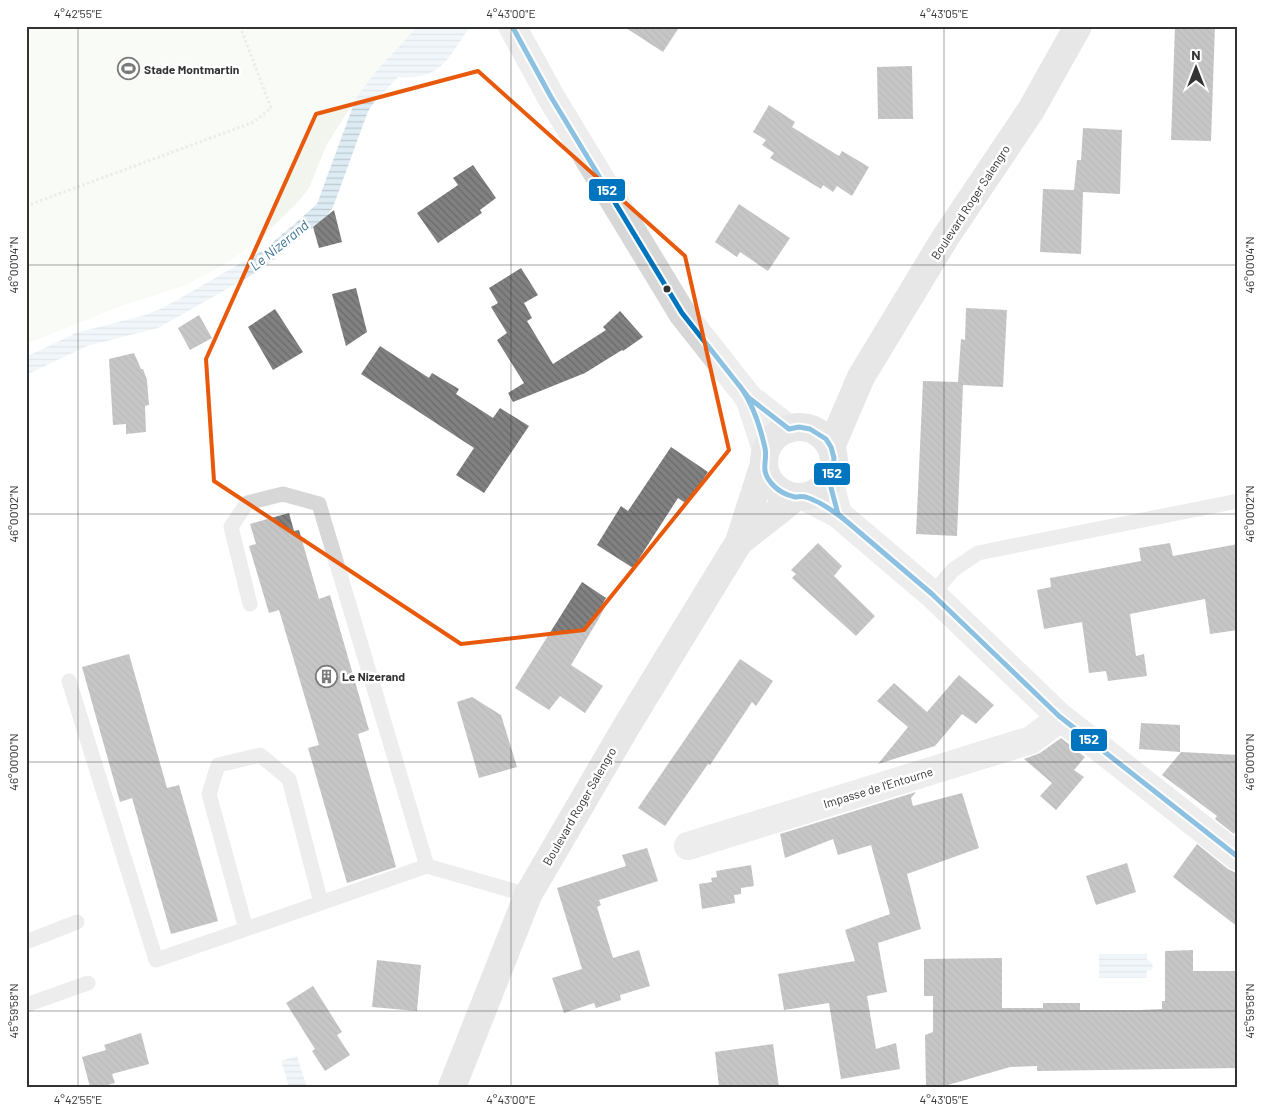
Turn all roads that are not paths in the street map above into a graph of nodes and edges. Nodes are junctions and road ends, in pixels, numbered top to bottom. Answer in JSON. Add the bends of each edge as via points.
{"nodes":[{"id":1,"x":512,"y":26,"type":"edge"},
{"id":2,"x":1078,"y":26,"type":"edge"},
{"id":3,"x":861,"y":377,"type":"junction"},
{"id":4,"x":749,"y":398,"type":"junction"},
{"id":5,"x":800,"y":429,"type":"junction"},
{"id":6,"x":831,"y":447,"type":"junction"},
{"id":7,"x":765,"y":457,"type":"junction"},
{"id":8,"x":829,"y":480,"type":"junction"},
{"id":9,"x":801,"y":497,"type":"junction"},
{"id":10,"x":1238,"y":501,"type":"edge"},
{"id":11,"x":838,"y":514,"type":"junction"},
{"id":12,"x":739,"y":542,"type":"junction"},
{"id":13,"x":932,"y":594,"type":"junction"},
{"id":14,"x":250,"y":604,"type":"dead end"},
{"id":15,"x":69,"y":681,"type":"dead end"},
{"id":16,"x":1060,"y":716,"type":"junction"},
{"id":17,"x":688,"y":846,"type":"dead end"},
{"id":18,"x":1238,"y":857,"type":"edge"},
{"id":19,"x":427,"y":866,"type":"junction"},
{"id":20,"x":528,"y":895,"type":"junction"},
{"id":21,"x":321,"y":903,"type":"junction"},
{"id":22,"x":77,"y":922,"type":"dead end"},
{"id":23,"x":246,"y":929,"type":"junction"},
{"id":24,"x":26,"y":942,"type":"edge"},
{"id":25,"x":88,"y":983,"type":"dead end"},
{"id":26,"x":26,"y":1005,"type":"edge"},
{"id":27,"x":452,"y":1087,"type":"edge"}],
"edges":[{"from":1,"to":4,"type":"street","via":[[565,122],[682,313]]},
{"from":2,"to":3,"type":"main road","name":"Boulevard Roger Salengro","via":[[1031,110],[945,238]]},
{"from":3,"to":5,"type":"main road","name":"Boulevard Roger Salengro","via":[[851,390]]},
{"from":3,"to":6,"type":"main road","name":"Boulevard Roger Salengro"},
{"from":4,"to":5,"type":"street"},
{"from":4,"to":7,"type":"street"},
{"from":5,"to":6,"type":"main road","via":[[826,439]]},
{"from":5,"to":7,"type":"main road","via":[[780,433],[771,440]]},
{"from":6,"to":8,"type":"main road","via":[[834,470]]},
{"from":7,"to":9,"type":"main road","via":[[766,474],[771,483],[782,492]]},
{"from":7,"to":12,"type":"main road","name":"Boulevard Roger Salengro"},
{"from":8,"to":9,"type":"main road","via":[[815,494]]},
{"from":8,"to":11,"type":"street"},
{"from":9,"to":11,"type":"street"},
{"from":9,"to":12,"type":"main road","name":"Boulevard Roger Salengro"},
{"from":10,"to":13,"type":"lane","via":[[978,553],[953,570]]},
{"from":11,"to":13,"type":"street"},
{"from":12,"to":20,"type":"main road","name":"Boulevard Roger Salengro","via":[[626,726]]},
{"from":13,"to":16,"type":"street"},
{"from":14,"to":19,"type":"lane","via":[[231,527],[247,503],[283,494],[319,504]]},
{"from":15,"to":23,"type":"lane","via":[[156,960]]},
{"from":16,"to":17,"type":"street","name":"Impasse de l'Entourne","via":[[1031,740]]},
{"from":16,"to":18,"type":"street"},
{"from":19,"to":20,"type":"lane"},
{"from":19,"to":21,"type":"lane"},
{"from":20,"to":27,"type":"main road","name":"Boulevard Roger Salengro"},
{"from":21,"to":23,"type":"lane"},
{"from":21,"to":23,"type":"lane","via":[[289,779],[260,755],[218,764],[209,794]]},
{"from":22,"to":24,"type":"lane"},
{"from":25,"to":26,"type":"lane"}]}
